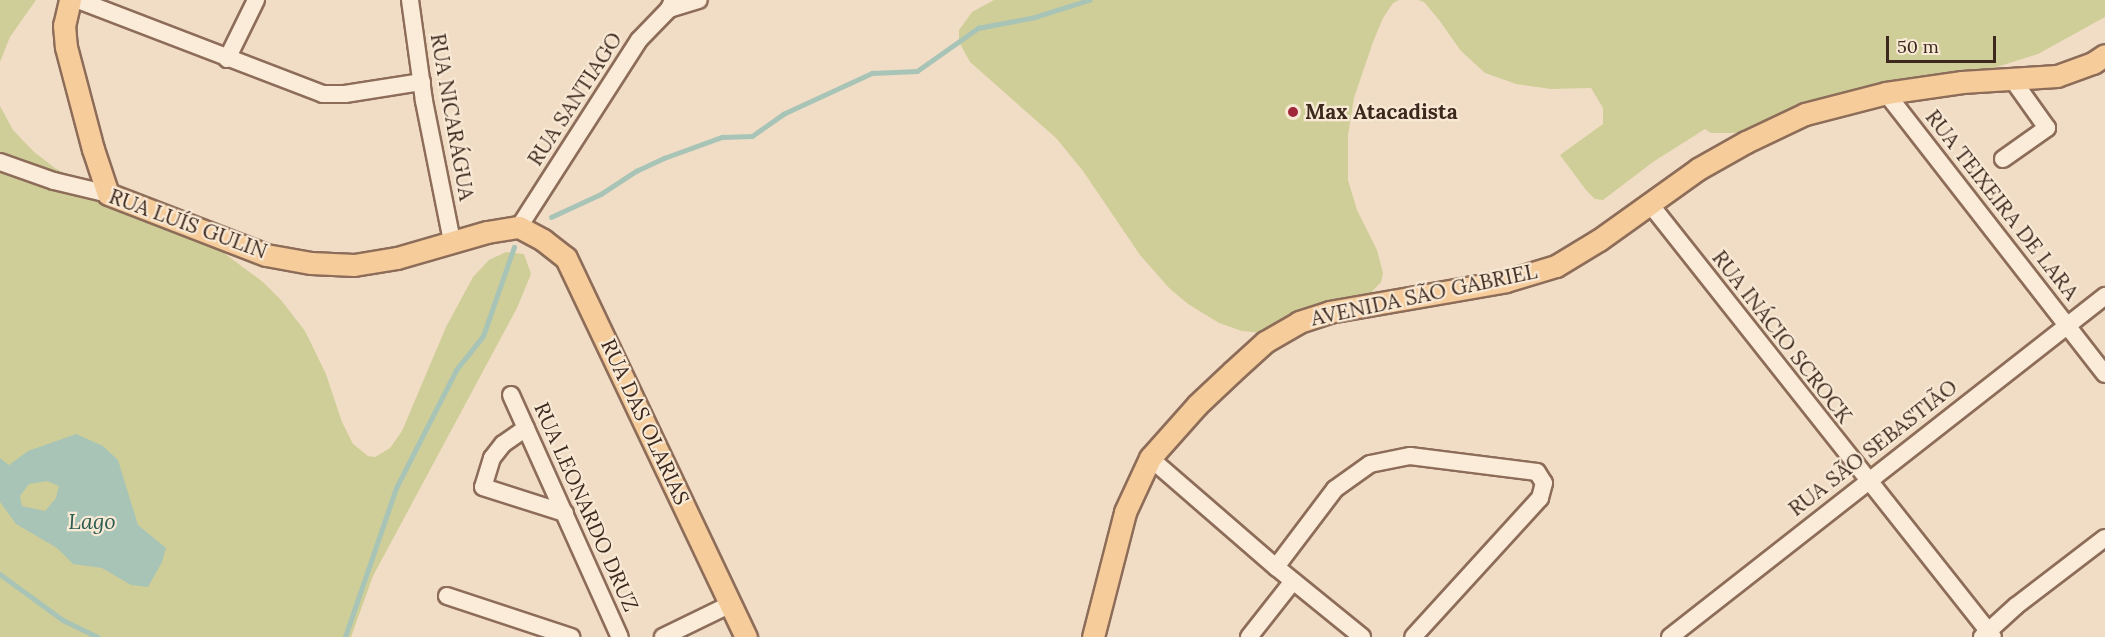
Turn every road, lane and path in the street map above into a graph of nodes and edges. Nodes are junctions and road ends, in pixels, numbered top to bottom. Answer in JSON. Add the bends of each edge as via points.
{"nodes":[{"id":1,"x":70,"y":0,"type":"edge"},
{"id":2,"x":78,"y":0,"type":"edge"},
{"id":3,"x":256,"y":0,"type":"edge"},
{"id":4,"x":410,"y":0,"type":"edge"},
{"id":5,"x":699,"y":0,"type":"edge"},
{"id":6,"x":671,"y":5,"type":"edge"},
{"id":7,"x":2105,"y":55,"type":"edge"},
{"id":8,"x":227,"y":59,"type":"junction"},
{"id":9,"x":2012,"y":79,"type":"junction"},
{"id":10,"x":422,"y":82,"type":"junction"},
{"id":11,"x":1886,"y":93,"type":"junction"},
{"id":12,"x":2003,"y":159,"type":"dead end"},
{"id":13,"x":0,"y":162,"type":"edge"},
{"id":14,"x":108,"y":194,"type":"junction"},
{"id":15,"x":1650,"y":204,"type":"junction"},
{"id":16,"x":519,"y":227,"type":"junction"},
{"id":17,"x":452,"y":241,"type":"junction"},
{"id":18,"x":2105,"y":296,"type":"edge"},
{"id":19,"x":2067,"y":324,"type":"junction"},
{"id":20,"x":2105,"y":374,"type":"edge"},
{"id":21,"x":511,"y":395,"type":"dead end"},
{"id":22,"x":526,"y":428,"type":"junction"},
{"id":23,"x":1150,"y":458,"type":"junction"},
{"id":24,"x":1867,"y":481,"type":"junction"},
{"id":25,"x":565,"y":513,"type":"junction"},
{"id":26,"x":2105,"y":538,"type":"edge"},
{"id":27,"x":1276,"y":567,"type":"junction"},
{"id":28,"x":1293,"y":581,"type":"junction"},
{"id":29,"x":447,"y":596,"type":"dead end"},
{"id":30,"x":731,"y":604,"type":"junction"},
{"id":31,"x":1342,"y":632,"type":"edge"},
{"id":32,"x":1987,"y":635,"type":"edge"},
{"id":33,"x":572,"y":637,"type":"edge"},
{"id":34,"x":620,"y":637,"type":"edge"},
{"id":35,"x":663,"y":637,"type":"edge"},
{"id":36,"x":746,"y":637,"type":"edge"},
{"id":37,"x":1093,"y":637,"type":"edge"},
{"id":38,"x":1249,"y":637,"type":"edge"},
{"id":39,"x":1362,"y":637,"type":"edge"},
{"id":40,"x":1413,"y":637,"type":"edge"},
{"id":41,"x":1670,"y":637,"type":"edge"}],
"edges":[{"from":1,"to":14,"type":"main road","via":[[64,25],[66,47]]},
{"from":2,"to":8,"type":"street"},
{"from":3,"to":8,"type":"street"},
{"from":4,"to":10,"type":"street","name":"RUA NICARÁGUA"},
{"from":5,"to":6,"type":"street"},
{"from":6,"to":16,"type":"street","name":"RUA SANTIAGO","via":[[639,40]]},
{"from":7,"to":9,"type":"main road","name":"AVENIDA SÃO GABRIEL","via":[[2057,76]]},
{"from":8,"to":10,"type":"street","via":[[323,94]]},
{"from":9,"to":11,"type":"main road","name":"AVENIDA SÃO GABRIEL"},
{"from":9,"to":12,"type":"street","via":[[2047,128]]},
{"from":10,"to":17,"type":"street","name":"RUA NICARÁGUA"},
{"from":11,"to":15,"type":"main road","name":"AVENIDA SÃO GABRIEL","via":[[1805,114],[1746,142]]},
{"from":11,"to":19,"type":"street","name":"RUA TEIXEIRA DE LARA"},
{"from":13,"to":14,"type":"street","name":"RUA LUÍS GULIN"},
{"from":14,"to":17,"type":"main road","name":"RUA LUÍS GULIN","via":[[266,255],[311,263],[354,265],[397,258]]},
{"from":15,"to":23,"type":"main road","name":"AVENIDA SÃO GABRIEL","via":[[1556,266],[1506,281],[1329,312],[1299,322],[1265,342],[1232,372]]},
{"from":15,"to":24,"type":"street","name":"RUA INÁCIO SCROCK"},
{"from":16,"to":17,"type":"main road","name":"RUA LUÍS GULIN"},
{"from":16,"to":30,"type":"main road","name":"RUA DAS OLARIAS","via":[[566,258]]},
{"from":18,"to":19,"type":"street","name":"RUA SÃO SEBASTIÃO"},
{"from":19,"to":20,"type":"street","name":"RUA TEIXEIRA DE LARA"},
{"from":19,"to":24,"type":"street","name":"RUA SÃO SEBASTIÃO"},
{"from":21,"to":22,"type":"street","name":"RUA LEONARDO DRUZ"},
{"from":22,"to":25,"type":"street","name":"RUA LEONARDO DRUZ"},
{"from":22,"to":25,"type":"street","via":[[503,444],[492,458],[483,487]]},
{"from":23,"to":27,"type":"street"},
{"from":23,"to":37,"type":"main road","name":"AVENIDA SÃO GABRIEL","via":[[1125,512]]},
{"from":24,"to":32,"type":"street","name":"RUA INÁCIO SCROCK"},
{"from":24,"to":41,"type":"street","name":"RUA SÃO SEBASTIÃO"},
{"from":25,"to":34,"type":"street","name":"RUA LEONARDO DRUZ"},
{"from":26,"to":32,"type":"street"},
{"from":27,"to":28,"type":"street"},
{"from":27,"to":40,"type":"street","via":[[1335,489],[1370,464],[1410,456],[1536,472],[1544,483],[1540,498]]},
{"from":28,"to":31,"type":"street"},
{"from":28,"to":38,"type":"street"},
{"from":29,"to":33,"type":"street"},
{"from":30,"to":35,"type":"street"},
{"from":30,"to":36,"type":"main road","name":"RUA DAS OLARIAS"},
{"from":31,"to":39,"type":"street"}]}
